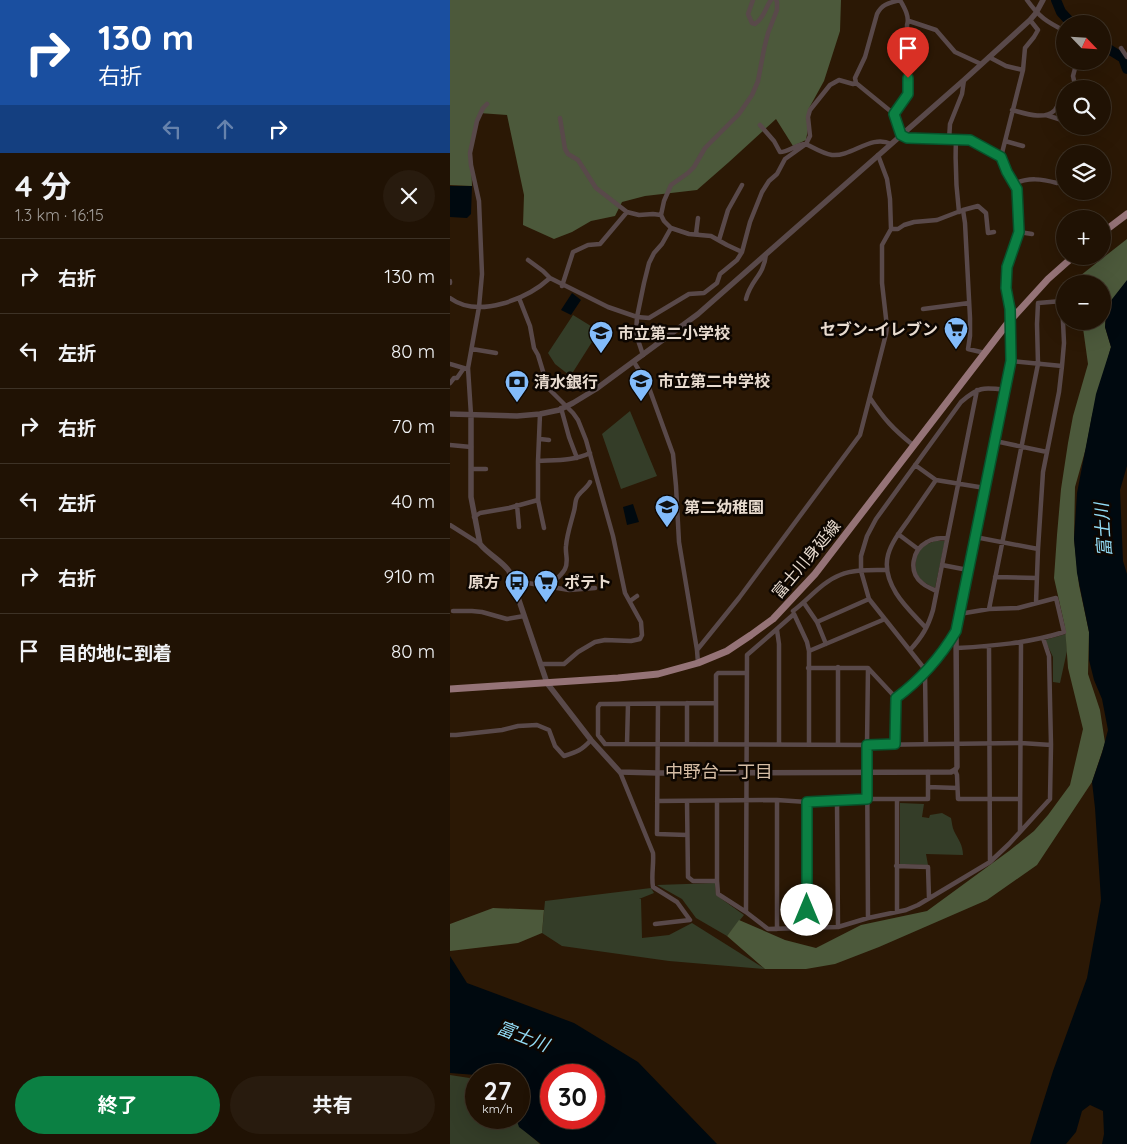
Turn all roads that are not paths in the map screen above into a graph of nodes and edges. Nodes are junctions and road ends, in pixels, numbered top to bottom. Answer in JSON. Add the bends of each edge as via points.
{"nodes":[{"id":1,"x":753,"y":0,"type":"edge"},
{"id":2,"x":771,"y":0,"type":"edge"},
{"id":3,"x":776,"y":0,"type":"edge"},
{"id":4,"x":900,"y":0,"type":"edge"},
{"id":5,"x":1027,"y":0,"type":"edge"},
{"id":6,"x":1042,"y":1,"type":"edge"},
{"id":7,"x":1036,"y":13,"type":"junction"},
{"id":8,"x":1030,"y":20,"type":"junction"},
{"id":9,"x":909,"y":22,"type":"junction"},
{"id":10,"x":1056,"y":27,"type":"edge"},
{"id":11,"x":1121,"y":48,"type":"dead end"},
{"id":12,"x":989,"y":57,"type":"junction"},
{"id":13,"x":1127,"y":57,"type":"edge"},
{"id":14,"x":981,"y":64,"type":"junction"},
{"id":15,"x":1022,"y":70,"type":"junction"},
{"id":16,"x":964,"y":80,"type":"junction"},
{"id":17,"x":856,"y":83,"type":"junction"},
{"id":18,"x":487,"y":104,"type":"dead end"},
{"id":19,"x":1056,"y":108,"type":"edge"},
{"id":20,"x":1012,"y":110,"type":"junction"},
{"id":21,"x":894,"y":114,"type":"junction"},
{"id":22,"x":1046,"y":115,"type":"junction"},
{"id":23,"x":560,"y":118,"type":"dead end"},
{"id":24,"x":1056,"y":118,"type":"edge"},
{"id":25,"x":760,"y":125,"type":"dead end"},
{"id":26,"x":901,"y":135,"type":"junction"},
{"id":27,"x":949,"y":140,"type":"junction"},
{"id":28,"x":956,"y":140,"type":"junction"},
{"id":29,"x":1005,"y":142,"type":"junction"},
{"id":30,"x":806,"y":144,"type":"junction"},
{"id":31,"x":891,"y":144,"type":"junction"},
{"id":32,"x":1023,"y":146,"type":"dead end"},
{"id":33,"x":878,"y":154,"type":"junction"},
{"id":34,"x":1001,"y":157,"type":"junction"},
{"id":35,"x":1056,"y":183,"type":"edge"},
{"id":36,"x":1014,"y":184,"type":"junction"},
{"id":37,"x":742,"y":185,"type":"dead end"},
{"id":38,"x":961,"y":211,"type":"junction"},
{"id":39,"x":627,"y":212,"type":"junction"},
{"id":40,"x":1126,"y":214,"type":"edge"},
{"id":41,"x":661,"y":215,"type":"junction"},
{"id":42,"x":698,"y":218,"type":"dead end"},
{"id":43,"x":1111,"y":226,"type":"edge"},
{"id":44,"x":671,"y":228,"type":"junction"},
{"id":45,"x":891,"y":229,"type":"junction"},
{"id":46,"x":994,"y":232,"type":"dead end"},
{"id":47,"x":1019,"y":232,"type":"junction"},
{"id":48,"x":696,"y":234,"type":"junction"},
{"id":49,"x":1032,"y":234,"type":"dead end"},
{"id":50,"x":719,"y":240,"type":"junction"},
{"id":51,"x":742,"y":252,"type":"junction"},
{"id":52,"x":766,"y":254,"type":"junction"},
{"id":53,"x":528,"y":260,"type":"dead end"},
{"id":54,"x":765,"y":264,"type":"junction"},
{"id":55,"x":771,"y":264,"type":"dead end"},
{"id":56,"x":1064,"y":265,"type":"edge"},
{"id":57,"x":550,"y":278,"type":"junction"},
{"id":58,"x":562,"y":286,"type":"junction"},
{"id":59,"x":450,"y":298,"type":"edge"},
{"id":60,"x":519,"y":298,"type":"junction"},
{"id":61,"x":746,"y":299,"type":"dead end"},
{"id":62,"x":969,"y":303,"type":"junction"},
{"id":63,"x":479,"y":307,"type":"junction"},
{"id":64,"x":922,"y":309,"type":"dead end"},
{"id":65,"x":1010,"y":309,"type":"joint"},
{"id":66,"x":637,"y":317,"type":"junction"},
{"id":67,"x":472,"y":349,"type":"junction"},
{"id":68,"x":496,"y":353,"type":"dead end"},
{"id":69,"x":984,"y":353,"type":"junction"},
{"id":70,"x":643,"y":355,"type":"junction"},
{"id":71,"x":1011,"y":361,"type":"junction"},
{"id":72,"x":634,"y":362,"type":"junction"},
{"id":73,"x":450,"y":364,"type":"edge"},
{"id":74,"x":1038,"y":364,"type":"junction"},
{"id":75,"x":1062,"y":366,"type":"junction"},
{"id":76,"x":466,"y":369,"type":"junction"},
{"id":77,"x":450,"y":382,"type":"edge"},
{"id":78,"x":977,"y":390,"type":"junction"},
{"id":79,"x":1005,"y":390,"type":"junction"},
{"id":80,"x":870,"y":398,"type":"junction"},
{"id":81,"x":564,"y":407,"type":"junction"},
{"id":82,"x":450,"y":414,"type":"edge"},
{"id":83,"x":540,"y":414,"type":"junction"},
{"id":84,"x":471,"y":415,"type":"junction"},
{"id":85,"x":540,"y":439,"type":"junction"},
{"id":86,"x":549,"y":440,"type":"dead end"},
{"id":87,"x":995,"y":441,"type":"junction"},
{"id":88,"x":450,"y":445,"type":"edge"},
{"id":89,"x":913,"y":445,"type":"junction"},
{"id":90,"x":471,"y":447,"type":"junction"},
{"id":91,"x":1022,"y":447,"type":"junction"},
{"id":92,"x":1047,"y":452,"type":"junction"},
{"id":93,"x":590,"y":453,"type":"junction"},
{"id":94,"x":577,"y":458,"type":"junction"},
{"id":95,"x":538,"y":461,"type":"junction"},
{"id":96,"x":915,"y":465,"type":"junction"},
{"id":97,"x":471,"y":469,"type":"junction"},
{"id":98,"x":486,"y":469,"type":"dead end"},
{"id":99,"x":936,"y":480,"type":"junction"},
{"id":100,"x":590,"y":482,"type":"dead end"},
{"id":101,"x":958,"y":484,"type":"junction"},
{"id":102,"x":985,"y":488,"type":"junction"},
{"id":103,"x":538,"y":500,"type":"junction"},
{"id":104,"x":517,"y":505,"type":"junction"},
{"id":105,"x":474,"y":516,"type":"junction"},
{"id":106,"x":450,"y":525,"type":"edge"},
{"id":107,"x":519,"y":527,"type":"dead end"},
{"id":108,"x":544,"y":528,"type":"dead end"},
{"id":109,"x":898,"y":534,"type":"junction"},
{"id":110,"x":975,"y":537,"type":"junction"},
{"id":111,"x":947,"y":538,"type":"junction"},
{"id":112,"x":1002,"y":543,"type":"junction"},
{"id":113,"x":480,"y":544,"type":"junction"},
{"id":114,"x":918,"y":549,"type":"junction"},
{"id":115,"x":1038,"y":549,"type":"junction"},
{"id":116,"x":942,"y":565,"type":"junction"},
{"id":117,"x":887,"y":570,"type":"junction"},
{"id":118,"x":968,"y":570,"type":"junction"},
{"id":119,"x":861,"y":571,"type":"junction"},
{"id":120,"x":995,"y":578,"type":"junction"},
{"id":121,"x":1036,"y":578,"type":"junction"},
{"id":122,"x":514,"y":586,"type":"junction"},
{"id":123,"x":549,"y":586,"type":"junction"},
{"id":124,"x":595,"y":588,"type":"dead end"},
{"id":125,"x":936,"y":591,"type":"junction"},
{"id":126,"x":637,"y":596,"type":"dead end"},
{"id":127,"x":869,"y":599,"type":"junction"},
{"id":128,"x":630,"y":601,"type":"junction"},
{"id":129,"x":804,"y":602,"type":"junction"},
{"id":130,"x":1036,"y":603,"type":"junction"},
{"id":131,"x":989,"y":609,"type":"junction"},
{"id":132,"x":453,"y":611,"type":"dead end"},
{"id":133,"x":793,"y":611,"type":"dead end"},
{"id":134,"x":959,"y":614,"type":"junction"},
{"id":135,"x":524,"y":616,"type":"junction"},
{"id":136,"x":885,"y":619,"type":"junction"},
{"id":137,"x":817,"y":622,"type":"junction"},
{"id":138,"x":926,"y":628,"type":"junction"},
{"id":139,"x":777,"y":630,"type":"junction"},
{"id":140,"x":956,"y":631,"type":"junction"},
{"id":141,"x":1043,"y":638,"type":"junction"},
{"id":142,"x":1021,"y":643,"type":"junction"},
{"id":143,"x":826,"y":644,"type":"junction"},
{"id":144,"x":989,"y":646,"type":"junction"},
{"id":145,"x":956,"y":648,"type":"junction"},
{"id":146,"x":697,"y":650,"type":"junction"},
{"id":147,"x":910,"y":650,"type":"junction"},
{"id":148,"x":809,"y":651,"type":"junction"},
{"id":149,"x":698,"y":663,"type":"junction"},
{"id":150,"x":540,"y":664,"type":"junction"},
{"id":151,"x":808,"y":668,"type":"junction"},
{"id":152,"x":838,"y":668,"type":"junction"},
{"id":153,"x":868,"y":668,"type":"junction"},
{"id":154,"x":926,"y":672,"type":"junction"},
{"id":155,"x":746,"y":673,"type":"junction"},
{"id":156,"x":548,"y":683,"type":"junction"},
{"id":157,"x":450,"y":689,"type":"edge"},
{"id":158,"x":896,"y":698,"type":"junction"},
{"id":159,"x":715,"y":703,"type":"junction"},
{"id":160,"x":628,"y":704,"type":"junction"},
{"id":161,"x":658,"y":704,"type":"junction"},
{"id":162,"x":687,"y":704,"type":"junction"},
{"id":163,"x":450,"y":734,"type":"edge"},
{"id":164,"x":591,"y":740,"type":"junction"},
{"id":165,"x":1021,"y":743,"type":"junction"},
{"id":166,"x":627,"y":744,"type":"junction"},
{"id":167,"x":657,"y":744,"type":"junction"},
{"id":168,"x":687,"y":744,"type":"junction"},
{"id":169,"x":716,"y":744,"type":"junction"},
{"id":170,"x":747,"y":744,"type":"junction"},
{"id":171,"x":779,"y":744,"type":"junction"},
{"id":172,"x":809,"y":744,"type":"junction"},
{"id":173,"x":838,"y":744,"type":"junction"},
{"id":174,"x":895,"y":744,"type":"junction"},
{"id":175,"x":926,"y":744,"type":"junction"},
{"id":176,"x":957,"y":744,"type":"junction"},
{"id":177,"x":990,"y":744,"type":"junction"},
{"id":178,"x":867,"y":745,"type":"junction"},
{"id":179,"x":1051,"y":745,"type":"junction"},
{"id":180,"x":955,"y":770,"type":"junction"},
{"id":181,"x":620,"y":772,"type":"junction"},
{"id":182,"x":747,"y":772,"type":"junction"},
{"id":183,"x":867,"y":772,"type":"junction"},
{"id":184,"x":928,"y":772,"type":"junction"},
{"id":185,"x":657,"y":773,"type":"junction"},
{"id":186,"x":928,"y":787,"type":"junction"},
{"id":187,"x":957,"y":788,"type":"junction"},
{"id":188,"x":867,"y":799,"type":"junction"},
{"id":189,"x":897,"y":799,"type":"junction"},
{"id":190,"x":989,"y":799,"type":"junction"},
{"id":191,"x":1020,"y":799,"type":"junction"},
{"id":192,"x":777,"y":800,"type":"junction"},
{"id":193,"x":687,"y":801,"type":"junction"},
{"id":194,"x":717,"y":801,"type":"junction"},
{"id":195,"x":746,"y":801,"type":"junction"},
{"id":196,"x":837,"y":801,"type":"junction"},
{"id":197,"x":657,"y":802,"type":"junction"},
{"id":198,"x":807,"y":802,"type":"junction"},
{"id":199,"x":1020,"y":831,"type":"junction"},
{"id":200,"x":687,"y":835,"type":"junction"},
{"id":201,"x":990,"y":862,"type":"junction"},
{"id":202,"x":896,"y":866,"type":"junction"},
{"id":203,"x":717,"y":881,"type":"junction"},
{"id":204,"x":929,"y":898,"type":"junction"},
{"id":205,"x":746,"y":912,"type":"junction"},
{"id":206,"x":896,"y":912,"type":"junction"},
{"id":207,"x":868,"y":918,"type":"junction"},
{"id":208,"x":655,"y":924,"type":"dead end"},
{"id":209,"x":838,"y":927,"type":"junction"},
{"id":210,"x":807,"y":928,"type":"junction"},
{"id":211,"x":777,"y":929,"type":"junction"}],
"edges":[{"from":1,"to":2,"type":"street","via":[[748,14],[756,24]]},
{"from":3,"to":41,"type":"street","via":[[777,10],[752,95],[739,114],[705,148],[694,167],[671,186]]},
{"from":4,"to":9,"type":"street"},
{"from":4,"to":17,"type":"street","via":[[880,8]]},
{"from":5,"to":7,"type":"street"},
{"from":6,"to":7,"type":"street"},
{"from":7,"to":8,"type":"street"},
{"from":7,"to":10,"type":"street"},
{"from":8,"to":12,"type":"street"},
{"from":8,"to":15,"type":"street","via":[[1038,30],[1025,48]]},
{"from":9,"to":14,"type":"street","via":[[936,30],[955,52]]},
{"from":9,"to":21,"type":"street","via":[[908,94]]},
{"from":11,"to":13,"type":"street"},
{"from":12,"to":14,"type":"street"},
{"from":12,"to":15,"type":"street"},
{"from":14,"to":16,"type":"street"},
{"from":15,"to":20,"type":"street"},
{"from":16,"to":26,"type":"street"},
{"from":16,"to":27,"type":"street","via":[[950,124]]},
{"from":17,"to":21,"type":"street"},
{"from":17,"to":30,"type":"street","via":[[839,80],[830,85],[810,110],[810,136]]},
{"from":18,"to":63,"type":"street","via":[[478,121],[470,153],[481,223]]},
{"from":19,"to":22,"type":"street"},
{"from":20,"to":22,"type":"street"},
{"from":20,"to":29,"type":"street"},
{"from":21,"to":26,"type":"street"},
{"from":22,"to":24,"type":"street"},
{"from":23,"to":39,"type":"street","via":[[565,150],[578,160],[596,188]]},
{"from":25,"to":30,"type":"street","via":[[780,152]]},
{"from":26,"to":27,"type":"street"},
{"from":26,"to":31,"type":"street"},
{"from":27,"to":28,"type":"street"},
{"from":28,"to":34,"type":"street","via":[[970,140]]},
{"from":28,"to":38,"type":"street","via":[[956,188]]},
{"from":29,"to":32,"type":"street"},
{"from":29,"to":34,"type":"street"},
{"from":30,"to":31,"type":"street","via":[[831,155],[876,142]]},
{"from":30,"to":51,"type":"street","via":[[785,159],[762,192]]},
{"from":31,"to":33,"type":"street"},
{"from":33,"to":45,"type":"street","via":[[887,179]]},
{"from":33,"to":52,"type":"street"},
{"from":34,"to":36,"type":"street"},
{"from":35,"to":36,"type":"street","via":[[1030,179]]},
{"from":36,"to":47,"type":"street"},
{"from":37,"to":50,"type":"street","via":[[728,210]]},
{"from":38,"to":45,"type":"street","via":[[937,220]]},
{"from":38,"to":46,"type":"street","via":[[980,207],[986,213],[988,233]]},
{"from":38,"to":62,"type":"street","via":[[965,223]]},
{"from":39,"to":41,"type":"street","via":[[639,216]]},
{"from":39,"to":58,"type":"street","via":[[600,244],[572,252]]},
{"from":40,"to":43,"type":"main road"},
{"from":41,"to":44,"type":"street"},
{"from":42,"to":48,"type":"street"},
{"from":44,"to":48,"type":"street"},
{"from":44,"to":66,"type":"street","via":[[649,263]]},
{"from":45,"to":80,"type":"street","via":[[882,244],[887,327]]},
{"from":47,"to":49,"type":"street"},
{"from":47,"to":65,"type":"street","via":[[1007,267]]},
{"from":48,"to":50,"type":"street"},
{"from":50,"to":51,"type":"street"},
{"from":51,"to":66,"type":"street","via":[[738,260],[720,274],[717,283],[704,293],[689,294],[649,318]]},
{"from":52,"to":54,"type":"street"},
{"from":52,"to":70,"type":"street","via":[[698,314]]},
{"from":53,"to":57,"type":"street"},
{"from":54,"to":55,"type":"street"},
{"from":54,"to":61,"type":"street","via":[[748,289]]},
{"from":56,"to":69,"type":"main road","name":"富士川身延線","via":[[1026,302]]},
{"from":57,"to":58,"type":"street"},
{"from":57,"to":60,"type":"street"},
{"from":58,"to":66,"type":"street","via":[[608,308]]},
{"from":59,"to":63,"type":"street","via":[[458,304]]},
{"from":60,"to":63,"type":"street"},
{"from":60,"to":81,"type":"street","via":[[548,388]]},
{"from":62,"to":64,"type":"street"},
{"from":62,"to":69,"type":"street","via":[[968,348]]},
{"from":63,"to":67,"type":"street"},
{"from":65,"to":71,"type":"street"},
{"from":66,"to":70,"type":"street","via":[[636,334]]},
{"from":67,"to":68,"type":"street"},
{"from":67,"to":76,"type":"street"},
{"from":69,"to":89,"type":"main road","name":"富士川身延線"},
{"from":70,"to":72,"type":"street"},
{"from":71,"to":74,"type":"street"},
{"from":71,"to":79,"type":"street"},
{"from":72,"to":81,"type":"street"},
{"from":72,"to":146,"type":"street","via":[[648,386],[673,454],[679,542]]},
{"from":73,"to":76,"type":"street"},
{"from":74,"to":75,"type":"street"},
{"from":74,"to":75,"type":"street","via":[[1038,303],[1062,301]]},
{"from":74,"to":91,"type":"street"},
{"from":75,"to":92,"type":"street"},
{"from":76,"to":77,"type":"street"},
{"from":76,"to":84,"type":"street"},
{"from":78,"to":79,"type":"street"},
{"from":78,"to":96,"type":"street","via":[[961,402]]},
{"from":78,"to":101,"type":"street"},
{"from":79,"to":87,"type":"street"},
{"from":80,"to":89,"type":"street","via":[[881,416]]},
{"from":80,"to":146,"type":"street","via":[[860,435]]},
{"from":81,"to":83,"type":"street"},
{"from":81,"to":93,"type":"street","via":[[578,420]]},
{"from":81,"to":94,"type":"street","via":[[569,437]]},
{"from":82,"to":84,"type":"street"},
{"from":83,"to":84,"type":"street"},
{"from":83,"to":85,"type":"street"},
{"from":84,"to":90,"type":"street"},
{"from":85,"to":86,"type":"street"},
{"from":85,"to":95,"type":"street"},
{"from":87,"to":91,"type":"street"},
{"from":87,"to":102,"type":"street"},
{"from":88,"to":90,"type":"street"},
{"from":89,"to":149,"type":"main road","name":"富士川身延線","via":[[815,574],[773,619],[726,651]]},
{"from":90,"to":97,"type":"street"},
{"from":91,"to":92,"type":"street"},
{"from":91,"to":112,"type":"street"},
{"from":92,"to":115,"type":"street"},
{"from":93,"to":94,"type":"street"},
{"from":93,"to":128,"type":"street","via":[[625,593]]},
{"from":94,"to":95,"type":"street"},
{"from":95,"to":103,"type":"street"},
{"from":96,"to":99,"type":"street"},
{"from":96,"to":119,"type":"street","via":[[866,536]]},
{"from":97,"to":98,"type":"street"},
{"from":97,"to":105,"type":"street"},
{"from":99,"to":101,"type":"street"},
{"from":99,"to":109,"type":"street"},
{"from":100,"to":123,"type":"street","via":[[576,500],[565,549],[565,570]]},
{"from":101,"to":102,"type":"street"},
{"from":101,"to":111,"type":"street"},
{"from":102,"to":110,"type":"street"},
{"from":103,"to":104,"type":"street"},
{"from":103,"to":108,"type":"street"},
{"from":104,"to":105,"type":"street"},
{"from":104,"to":107,"type":"street"},
{"from":105,"to":113,"type":"street"},
{"from":106,"to":113,"type":"street"},
{"from":109,"to":114,"type":"street"},
{"from":109,"to":117,"type":"street","via":[[890,547]]},
{"from":110,"to":112,"type":"street"},
{"from":110,"to":118,"type":"street"},
{"from":111,"to":114,"type":"street","via":[[927,542]]},
{"from":111,"to":116,"type":"street"},
{"from":112,"to":115,"type":"street"},
{"from":112,"to":120,"type":"street"},
{"from":113,"to":122,"type":"street","via":[[504,564]]},
{"from":114,"to":125,"type":"street","via":[[914,571],[920,582]]},
{"from":115,"to":121,"type":"street"},
{"from":116,"to":118,"type":"street"},
{"from":116,"to":125,"type":"street"},
{"from":117,"to":119,"type":"street"},
{"from":117,"to":138,"type":"street","via":[[896,594]]},
{"from":118,"to":134,"type":"street"},
{"from":119,"to":127,"type":"street"},
{"from":119,"to":129,"type":"street","via":[[840,575]]},
{"from":120,"to":121,"type":"street"},
{"from":120,"to":131,"type":"street"},
{"from":121,"to":130,"type":"street"},
{"from":122,"to":123,"type":"street","via":[[522,582]]},
{"from":122,"to":135,"type":"street"},
{"from":123,"to":124,"type":"street","via":[[568,590]]},
{"from":125,"to":138,"type":"street"},
{"from":126,"to":128,"type":"street"},
{"from":127,"to":136,"type":"street"},
{"from":127,"to":137,"type":"street"},
{"from":128,"to":150,"type":"street","via":[[641,622],[640,639],[595,642],[564,664]]},
{"from":129,"to":133,"type":"street"},
{"from":129,"to":137,"type":"street"},
{"from":130,"to":131,"type":"street","via":[[1018,608]]},
{"from":130,"to":141,"type":"street","via":[[1056,598],[1064,632]]},
{"from":131,"to":134,"type":"street"},
{"from":132,"to":135,"type":"street","via":[[482,612],[507,619]]},
{"from":134,"to":140,"type":"street"},
{"from":135,"to":150,"type":"street"},
{"from":136,"to":143,"type":"street"},
{"from":136,"to":147,"type":"street"},
{"from":137,"to":143,"type":"street"},
{"from":138,"to":147,"type":"street"},
{"from":139,"to":148,"type":"street","via":[[794,614]]},
{"from":139,"to":155,"type":"street","via":[[747,655]]},
{"from":139,"to":171,"type":"street"},
{"from":140,"to":145,"type":"street"},
{"from":140,"to":154,"type":"street"},
{"from":141,"to":142,"type":"street"},
{"from":141,"to":179,"type":"street","via":[[1049,656]]},
{"from":142,"to":144,"type":"street"},
{"from":142,"to":165,"type":"street"},
{"from":143,"to":148,"type":"street"},
{"from":144,"to":145,"type":"street"},
{"from":144,"to":177,"type":"street"},
{"from":145,"to":176,"type":"street"},
{"from":146,"to":149,"type":"street"},
{"from":147,"to":154,"type":"street"},
{"from":148,"to":151,"type":"street"},
{"from":149,"to":156,"type":"main road","name":"富士川身延線","via":[[658,674]]},
{"from":150,"to":156,"type":"street"},
{"from":151,"to":152,"type":"street"},
{"from":151,"to":172,"type":"street"},
{"from":152,"to":153,"type":"street"},
{"from":152,"to":173,"type":"street"},
{"from":153,"to":158,"type":"street"},
{"from":153,"to":178,"type":"street"},
{"from":154,"to":158,"type":"street"},
{"from":154,"to":175,"type":"street"},
{"from":155,"to":159,"type":"street","via":[[718,673]]},
{"from":155,"to":170,"type":"street"},
{"from":156,"to":157,"type":"main road","name":"富士川身延線"},
{"from":156,"to":164,"type":"street"},
{"from":158,"to":174,"type":"street"},
{"from":159,"to":162,"type":"street"},
{"from":159,"to":169,"type":"street"},
{"from":160,"to":161,"type":"street"},
{"from":160,"to":166,"type":"street"},
{"from":160,"to":166,"type":"street","via":[[600,704],[598,707],[598,735],[605,744]]},
{"from":161,"to":162,"type":"street"},
{"from":161,"to":167,"type":"street"},
{"from":162,"to":168,"type":"street"},
{"from":163,"to":164,"type":"street","via":[[537,726],[548,730],[564,756],[577,752]]},
{"from":164,"to":181,"type":"street"},
{"from":165,"to":177,"type":"street"},
{"from":165,"to":179,"type":"street"},
{"from":165,"to":191,"type":"street"},
{"from":166,"to":167,"type":"street"},
{"from":167,"to":168,"type":"street"},
{"from":167,"to":185,"type":"street"},
{"from":168,"to":169,"type":"street"},
{"from":169,"to":170,"type":"street"},
{"from":170,"to":171,"type":"street"},
{"from":170,"to":182,"type":"street"},
{"from":171,"to":172,"type":"street"},
{"from":172,"to":173,"type":"street"},
{"from":173,"to":178,"type":"street"},
{"from":174,"to":175,"type":"street"},
{"from":174,"to":178,"type":"street"},
{"from":175,"to":176,"type":"street"},
{"from":176,"to":177,"type":"street"},
{"from":176,"to":180,"type":"street"},
{"from":177,"to":190,"type":"street"},
{"from":178,"to":183,"type":"street"},
{"from":179,"to":199,"type":"street","via":[[1050,799]]},
{"from":180,"to":184,"type":"street"},
{"from":180,"to":187,"type":"street"},
{"from":181,"to":185,"type":"street"},
{"from":181,"to":208,"type":"street","via":[[653,853],[653,887],[678,902],[690,920]]},
{"from":182,"to":183,"type":"street"},
{"from":182,"to":185,"type":"street"},
{"from":182,"to":195,"type":"street"},
{"from":183,"to":184,"type":"street"},
{"from":183,"to":188,"type":"street"},
{"from":184,"to":186,"type":"street"},
{"from":185,"to":197,"type":"street"},
{"from":186,"to":187,"type":"street"},
{"from":186,"to":189,"type":"street","via":[[928,799]]},
{"from":187,"to":190,"type":"street","via":[[958,799]]},
{"from":188,"to":189,"type":"street"},
{"from":188,"to":196,"type":"street"},
{"from":188,"to":207,"type":"street"},
{"from":189,"to":202,"type":"street"},
{"from":190,"to":191,"type":"street"},
{"from":190,"to":201,"type":"street"},
{"from":191,"to":199,"type":"street"},
{"from":192,"to":195,"type":"street"},
{"from":192,"to":198,"type":"street"},
{"from":192,"to":211,"type":"street"},
{"from":193,"to":194,"type":"street"},
{"from":193,"to":197,"type":"street"},
{"from":193,"to":200,"type":"street"},
{"from":194,"to":195,"type":"street"},
{"from":194,"to":203,"type":"street"},
{"from":195,"to":205,"type":"street"},
{"from":196,"to":198,"type":"street"},
{"from":196,"to":209,"type":"street"},
{"from":197,"to":200,"type":"street","via":[[657,834]]},
{"from":198,"to":210,"type":"street"},
{"from":199,"to":201,"type":"street"},
{"from":200,"to":203,"type":"street","via":[[688,877],[693,881]]},
{"from":201,"to":204,"type":"street"},
{"from":202,"to":204,"type":"street","via":[[928,867]]},
{"from":202,"to":206,"type":"street"},
{"from":203,"to":205,"type":"street","via":[[718,894]]},
{"from":204,"to":206,"type":"street"},
{"from":205,"to":211,"type":"street","via":[[768,928]]},
{"from":206,"to":207,"type":"street"},
{"from":207,"to":209,"type":"street"},
{"from":209,"to":210,"type":"street"},
{"from":210,"to":211,"type":"street"}]}
